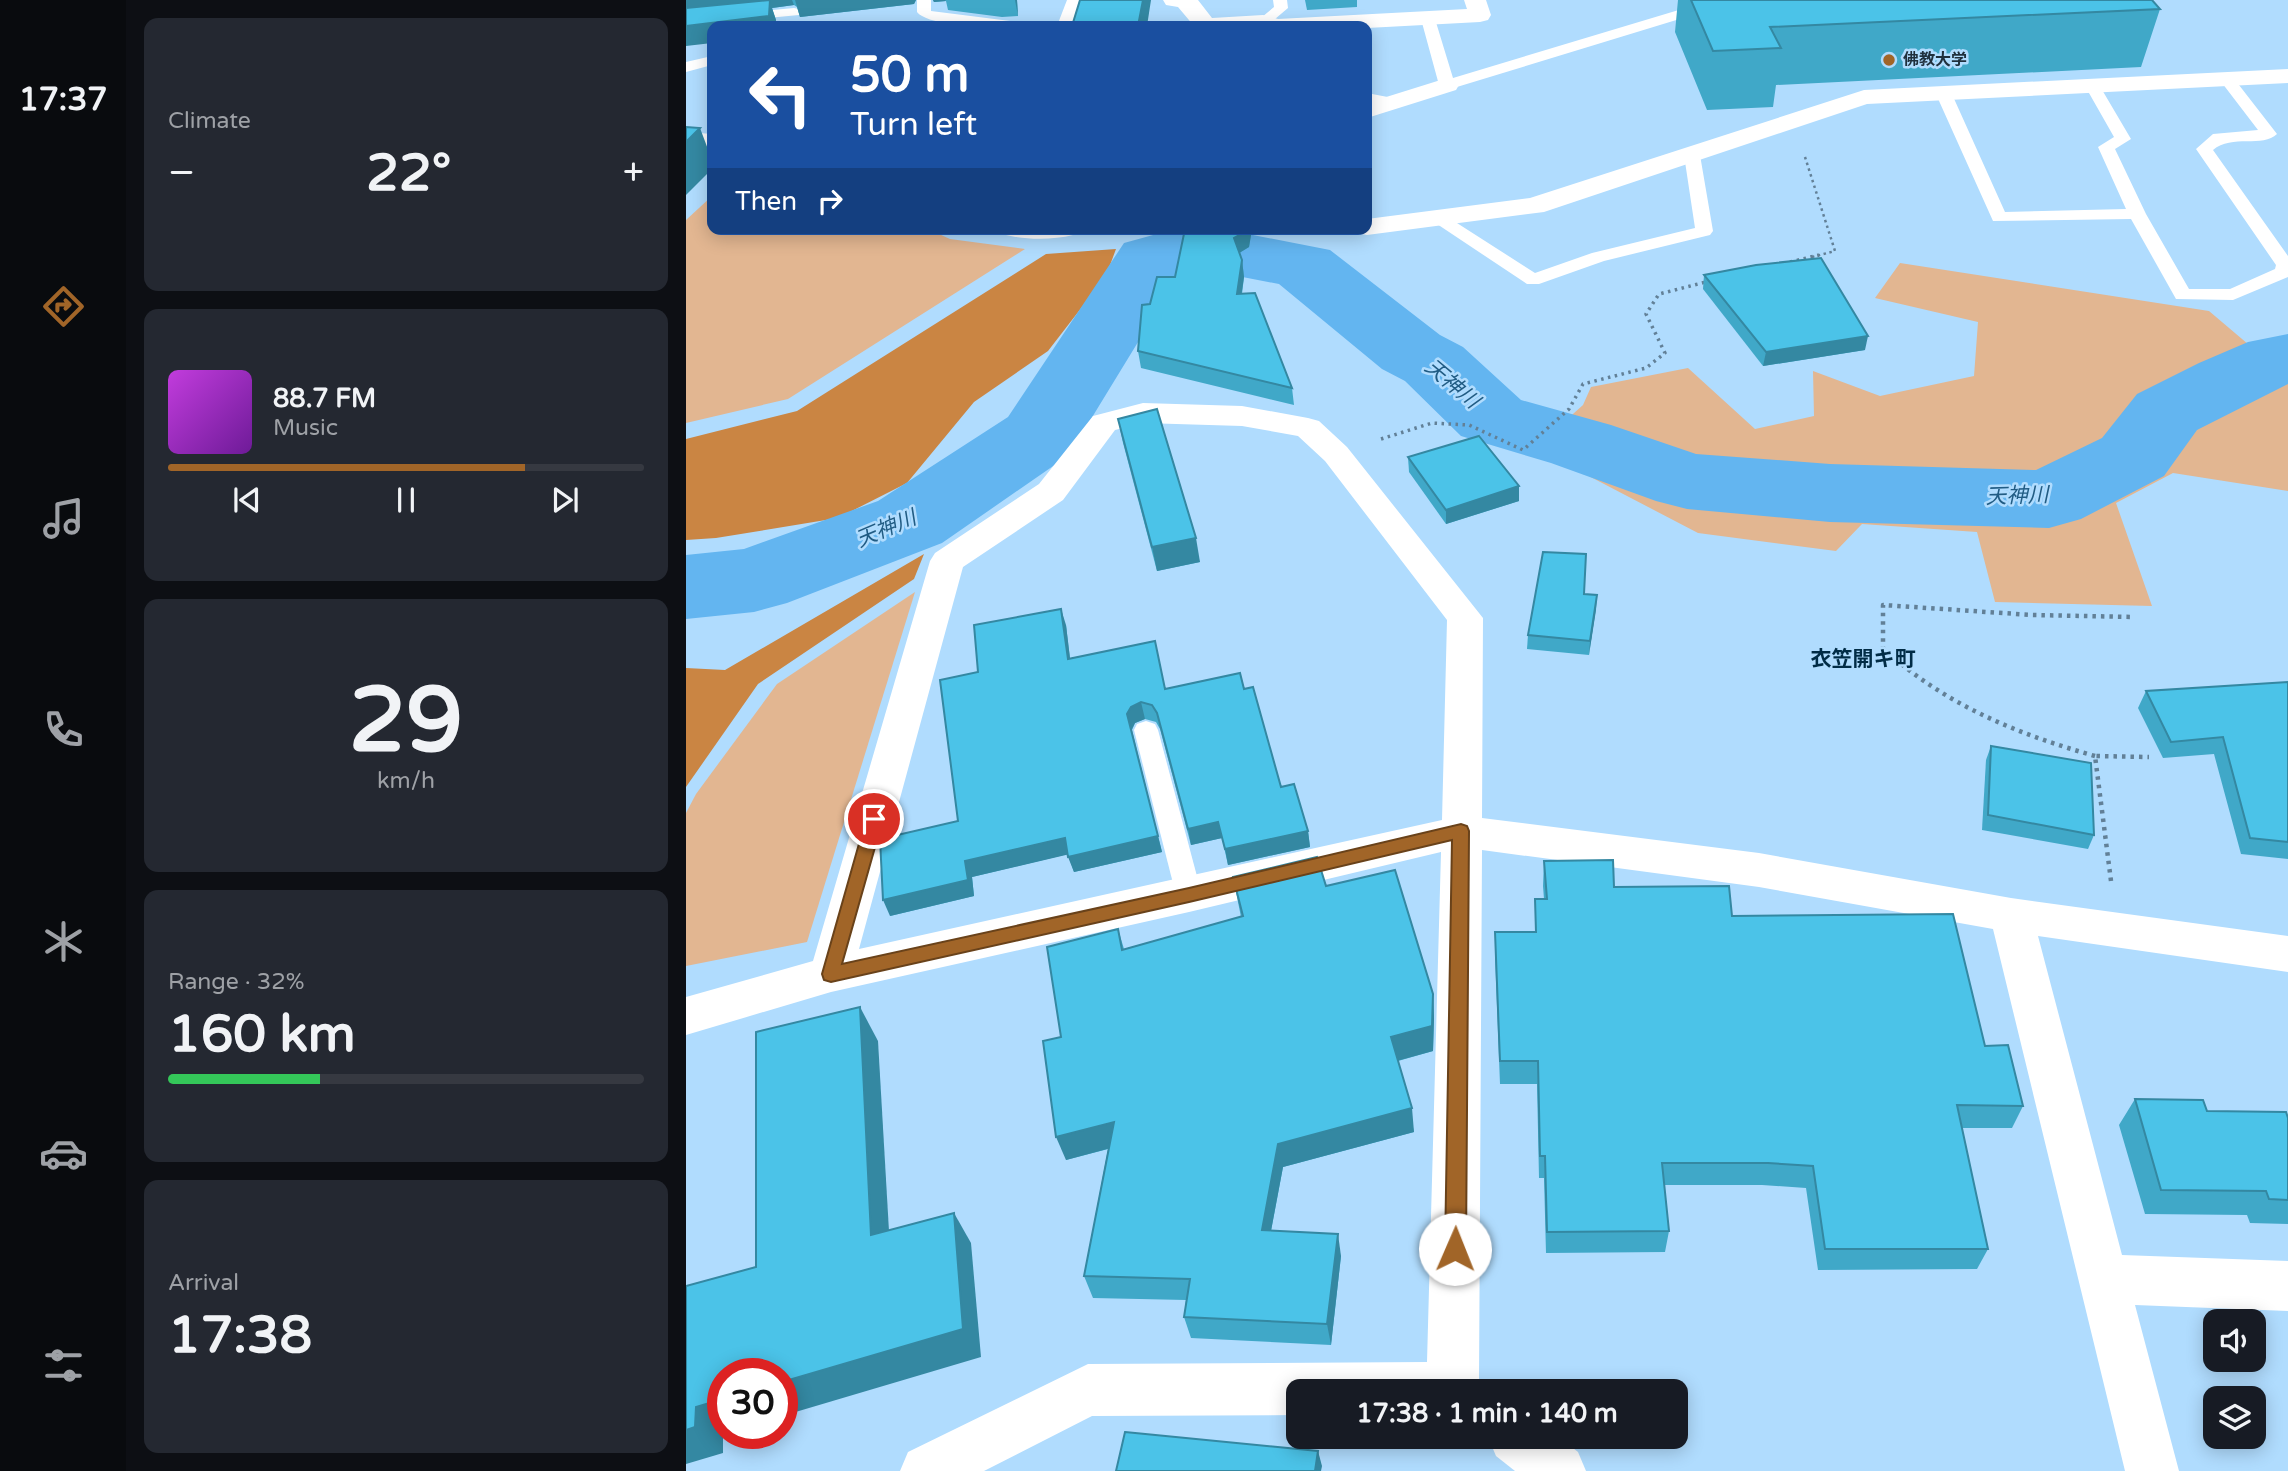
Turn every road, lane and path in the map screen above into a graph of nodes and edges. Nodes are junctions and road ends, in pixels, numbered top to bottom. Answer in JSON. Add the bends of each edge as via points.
{"nodes":[{"id":1,"x":924,"y":0,"type":"edge"},
{"id":2,"x":1078,"y":0,"type":"edge"},
{"id":3,"x":1174,"y":0,"type":"edge"},
{"id":4,"x":1280,"y":0,"type":"edge"},
{"id":5,"x":1475,"y":0,"type":"edge"},
{"id":6,"x":1727,"y":0,"type":"edge"},
{"id":7,"x":793,"y":6,"type":"edge"},
{"id":8,"x":1428,"y":19,"type":"junction"},
{"id":9,"x":805,"y":21,"type":"edge"},
{"id":10,"x":977,"y":21,"type":"edge"},
{"id":11,"x":1071,"y":21,"type":"edge"},
{"id":12,"x":1203,"y":21,"type":"edge"},
{"id":13,"x":1274,"y":21,"type":"edge"},
{"id":14,"x":1372,"y":21,"type":"edge"},
{"id":15,"x":686,"y":22,"type":"edge"},
{"id":16,"x":707,"y":62,"type":"edge"},
{"id":17,"x":686,"y":67,"type":"edge"},
{"id":18,"x":2288,"y":76,"type":"edge"},
{"id":19,"x":2227,"y":79,"type":"junction"},
{"id":20,"x":1447,"y":85,"type":"junction"},
{"id":21,"x":2093,"y":86,"type":"junction"},
{"id":22,"x":1942,"y":92,"type":"junction"},
{"id":23,"x":1372,"y":99,"type":"edge"},
{"id":24,"x":1392,"y":102,"type":"junction"},
{"id":25,"x":1372,"y":109,"type":"edge"},
{"id":26,"x":1794,"y":119,"type":"junction"},
{"id":27,"x":686,"y":141,"type":"edge"},
{"id":28,"x":707,"y":142,"type":"edge"},
{"id":29,"x":1692,"y":155,"type":"junction"},
{"id":30,"x":2137,"y":214,"type":"junction"},
{"id":31,"x":1440,"y":220,"type":"junction"},
{"id":32,"x":1372,"y":227,"type":"edge"},
{"id":33,"x":1780,"y":264,"type":"edge"},
{"id":34,"x":1713,"y":281,"type":"edge"},
{"id":35,"x":1336,"y":454,"type":"junction"},
{"id":36,"x":2134,"y":617,"type":"dead end"},
{"id":37,"x":1146,"y":730,"type":"dead end"},
{"id":38,"x":2095,"y":756,"type":"junction"},
{"id":39,"x":2149,"y":757,"type":"dead end"},
{"id":40,"x":1461,"y":831,"type":"junction"},
{"id":41,"x":1189,"y":895,"type":"junction"},
{"id":42,"x":2011,"y":915,"type":"junction"},
{"id":43,"x":2118,"y":930,"type":"junction"},
{"id":44,"x":2288,"y":954,"type":"edge"},
{"id":45,"x":831,"y":974,"type":"junction"},
{"id":46,"x":686,"y":1016,"type":"edge"},
{"id":47,"x":2104,"y":1279,"type":"junction"},
{"id":48,"x":2288,"y":1286,"type":"edge"},
{"id":49,"x":1455,"y":1379,"type":"edge"},
{"id":50,"x":1286,"y":1390,"type":"edge"},
{"id":51,"x":1531,"y":1449,"type":"edge"},
{"id":52,"x":927,"y":1471,"type":"edge"},
{"id":53,"x":1559,"y":1471,"type":"edge"},
{"id":54,"x":2152,"y":1471,"type":"edge"}],
"edges":[{"from":1,"to":10,"type":"lane","via":[[927,15]]},
{"from":2,"to":11,"type":"street"},
{"from":3,"to":12,"type":"street","via":[[1187,1]]},
{"from":4,"to":13,"type":"lane"},
{"from":5,"to":8,"type":"street","via":[[1480,15]]},
{"from":6,"to":20,"type":"lane"},
{"from":7,"to":9,"type":"lane"},
{"from":7,"to":15,"type":"lane"},
{"from":8,"to":14,"type":"street"},
{"from":8,"to":20,"type":"lane"},
{"from":16,"to":17,"type":"lane"},
{"from":18,"to":19,"type":"street"},
{"from":19,"to":21,"type":"street"},
{"from":19,"to":30,"type":"lane","via":[[2269,134],[2219,137],[2204,149],[2285,265],[2284,272],[2233,294],[2183,295]]},
{"from":20,"to":24,"type":"street"},
{"from":21,"to":22,"type":"street"},
{"from":21,"to":30,"type":"lane","via":[[2123,139],[2106,147]]},
{"from":22,"to":26,"type":"street","via":[[1864,97]]},
{"from":22,"to":30,"type":"lane","via":[[1999,217]]},
{"from":23,"to":24,"type":"lane"},
{"from":24,"to":25,"type":"street"},
{"from":26,"to":29,"type":"street"},
{"from":26,"to":33,"type":"path","via":[[1835,251]]},
{"from":27,"to":28,"type":"street"},
{"from":29,"to":31,"type":"street","via":[[1534,206]]},
{"from":29,"to":31,"type":"lane","via":[[1704,231],[1598,257],[1532,280]]},
{"from":31,"to":32,"type":"street"},
{"from":34,"to":35,"type":"path","via":[[1658,294],[1646,314],[1665,353],[1646,369],[1583,384],[1569,409],[1523,450],[1469,425],[1432,423]]},
{"from":35,"to":40,"type":"street","via":[[1465,618]]},
{"from":35,"to":45,"type":"street","via":[[1308,428],[1242,416],[1143,413],[1104,423],[1051,492],[947,561]]},
{"from":36,"to":38,"type":"path","via":[[1882,605],[1883,648],[1901,668],[1975,712],[2044,743]]},
{"from":37,"to":41,"type":"lane"},
{"from":38,"to":39,"type":"path"},
{"from":38,"to":43,"type":"path"},
{"from":40,"to":41,"type":"street"},
{"from":40,"to":42,"type":"street","via":[[1759,870]]},
{"from":40,"to":49,"type":"street"},
{"from":41,"to":45,"type":"street"},
{"from":42,"to":43,"type":"street"},
{"from":42,"to":47,"type":"street"},
{"from":43,"to":44,"type":"street"},
{"from":45,"to":46,"type":"street"},
{"from":47,"to":48,"type":"street"},
{"from":47,"to":54,"type":"street"},
{"from":50,"to":52,"type":"street","via":[[1088,1390]]},
{"from":51,"to":53,"type":"street"}]}
